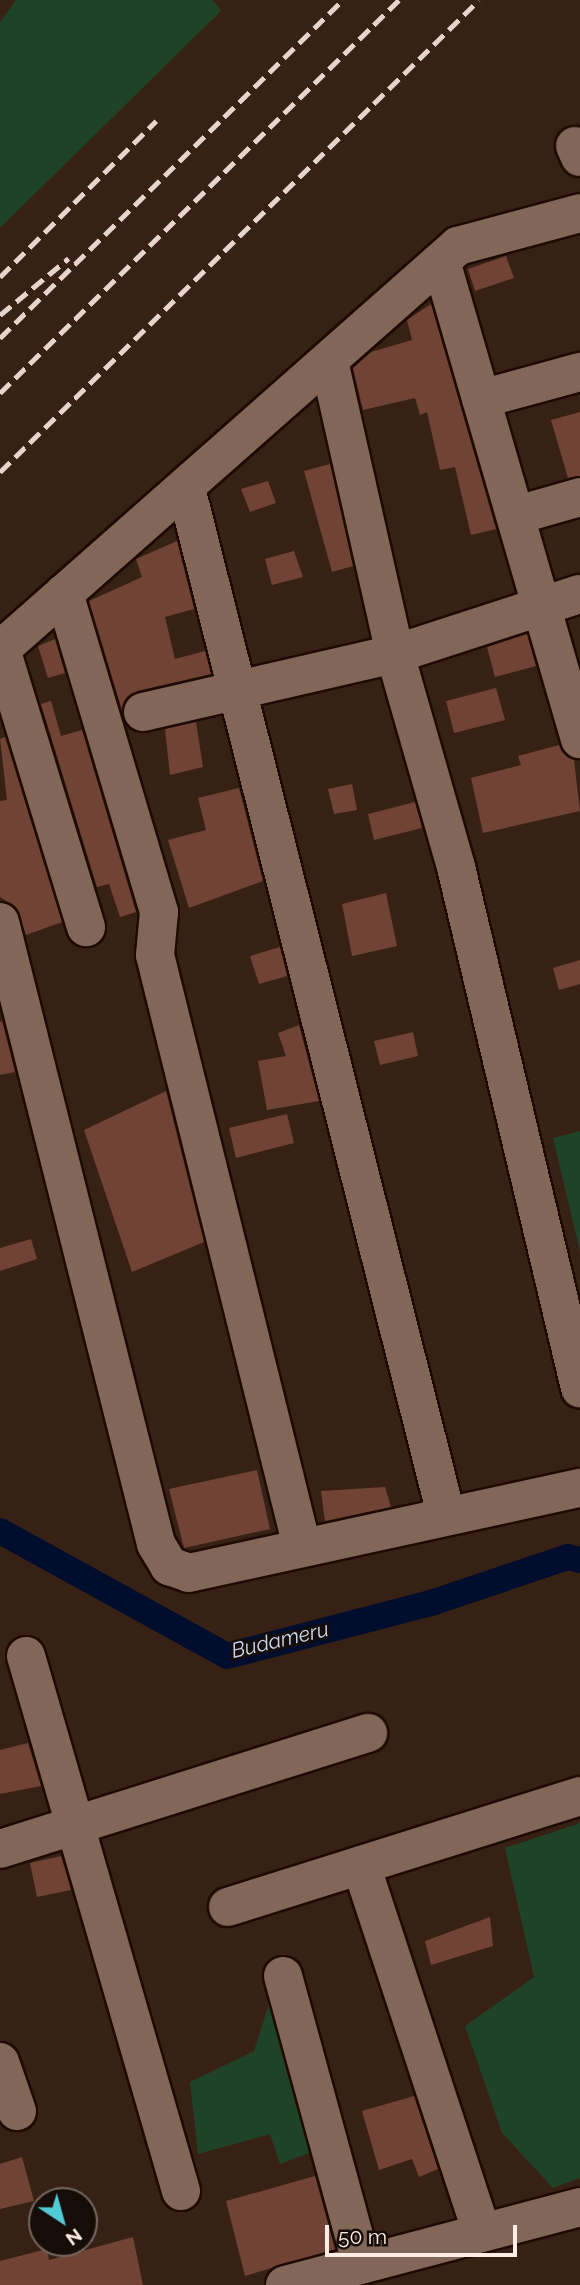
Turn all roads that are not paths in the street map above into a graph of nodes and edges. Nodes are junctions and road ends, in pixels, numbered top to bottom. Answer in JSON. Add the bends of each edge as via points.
{"nodes":[{"id":1,"x":580,"y":213,"type":"edge"},
{"id":2,"x":441,"y":261,"type":"junction"},
{"id":3,"x":329,"y":361,"type":"junction"},
{"id":4,"x":580,"y":372,"type":"edge"},
{"id":5,"x":481,"y":399,"type":"junction"},
{"id":6,"x":186,"y":488,"type":"junction"},
{"id":7,"x":580,"y":497,"type":"edge"},
{"id":8,"x":517,"y":515,"type":"junction"},
{"id":9,"x":64,"y":593,"type":"junction"},
{"id":10,"x":580,"y":594,"type":"edge"},
{"id":11,"x":541,"y":605,"type":"junction"},
{"id":12,"x":0,"y":650,"type":"edge"},
{"id":13,"x":395,"y":654,"type":"junction"},
{"id":14,"x":234,"y":692,"type":"junction"},
{"id":15,"x":144,"y":712,"type":"dead end"},
{"id":16,"x":580,"y":739,"type":"edge"},
{"id":17,"x":0,"y":922,"type":"edge"},
{"id":18,"x":86,"y":927,"type":"dead end"},
{"id":19,"x":580,"y":1388,"type":"edge"},
{"id":20,"x":580,"y":1488,"type":"edge"},
{"id":21,"x":446,"y":1515,"type":"junction"},
{"id":22,"x":302,"y":1547,"type":"junction"},
{"id":23,"x":26,"y":1656,"type":"dead end"},
{"id":24,"x":368,"y":1732,"type":"dead end"},
{"id":25,"x":580,"y":1796,"type":"edge"},
{"id":26,"x":75,"y":1825,"type":"junction"},
{"id":27,"x":0,"y":1849,"type":"edge"},
{"id":28,"x":361,"y":1865,"type":"junction"},
{"id":29,"x":228,"y":1907,"type":"dead end"},
{"id":30,"x":283,"y":1976,"type":"dead end"},
{"id":31,"x":0,"y":2062,"type":"edge"},
{"id":32,"x":17,"y":2111,"type":"dead end"},
{"id":33,"x":181,"y":2191,"type":"dead end"},
{"id":34,"x":580,"y":2207,"type":"edge"},
{"id":35,"x":482,"y":2233,"type":"junction"},
{"id":36,"x":385,"y":2269,"type":"edge"},
{"id":37,"x":285,"y":2285,"type":"edge"}],
"edges":[{"from":1,"to":2,"type":"street","via":[[458,246]]},
{"from":2,"to":3,"type":"street"},
{"from":2,"to":5,"type":"street"},
{"from":3,"to":6,"type":"street"},
{"from":3,"to":13,"type":"street"},
{"from":4,"to":5,"type":"street"},
{"from":5,"to":8,"type":"street"},
{"from":6,"to":9,"type":"street"},
{"from":6,"to":14,"type":"street"},
{"from":7,"to":8,"type":"street"},
{"from":8,"to":11,"type":"street"},
{"from":9,"to":12,"type":"street"},
{"from":9,"to":22,"type":"street","via":[[159,912],[155,956]]},
{"from":10,"to":11,"type":"street"},
{"from":11,"to":13,"type":"street"},
{"from":11,"to":16,"type":"street"},
{"from":12,"to":18,"type":"street"},
{"from":13,"to":14,"type":"street"},
{"from":13,"to":19,"type":"street","via":[[456,867]]},
{"from":14,"to":15,"type":"street"},
{"from":14,"to":21,"type":"street"},
{"from":17,"to":22,"type":"street","via":[[162,1559],[189,1573]]},
{"from":20,"to":21,"type":"street"},
{"from":21,"to":22,"type":"street"},
{"from":23,"to":26,"type":"street"},
{"from":24,"to":26,"type":"street"},
{"from":25,"to":28,"type":"street"},
{"from":26,"to":27,"type":"street"},
{"from":26,"to":33,"type":"street"},
{"from":28,"to":29,"type":"street"},
{"from":28,"to":35,"type":"street"},
{"from":30,"to":36,"type":"street"},
{"from":31,"to":32,"type":"street"},
{"from":34,"to":35,"type":"street"},
{"from":35,"to":36,"type":"street"},
{"from":36,"to":37,"type":"street"}]}
